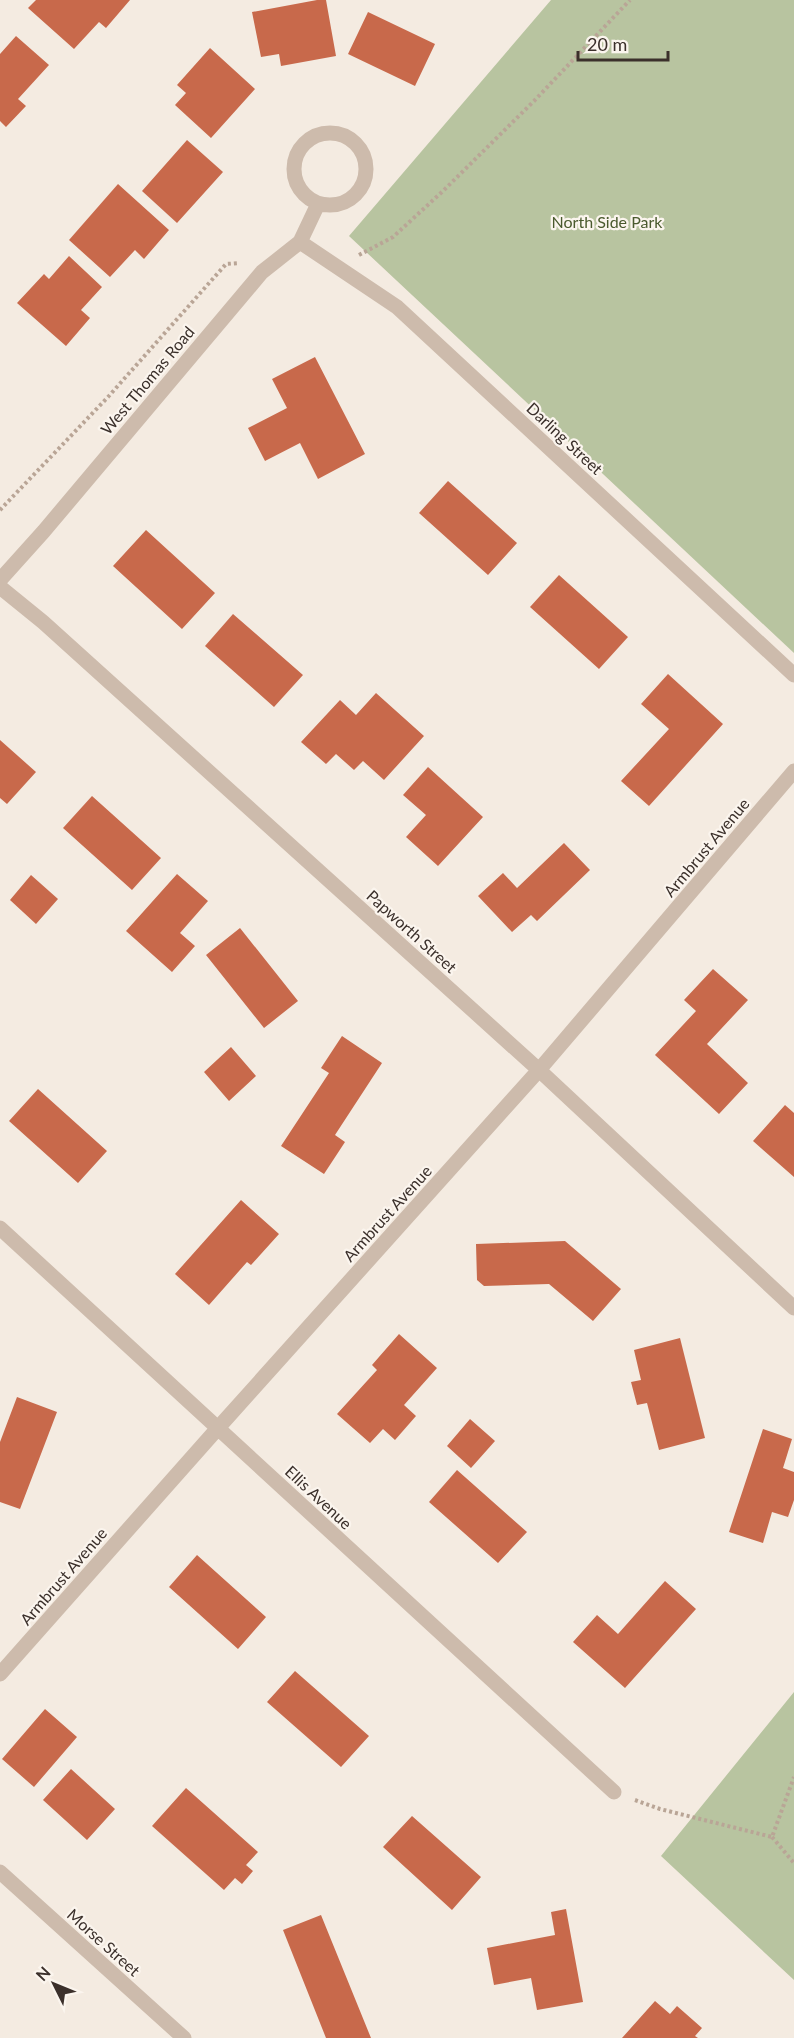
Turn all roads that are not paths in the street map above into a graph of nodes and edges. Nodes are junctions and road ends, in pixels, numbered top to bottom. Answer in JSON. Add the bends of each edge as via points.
{"nodes":[{"id":1,"x":318,"y":204,"type":"junction"},
{"id":2,"x":300,"y":242,"type":"junction"},
{"id":3,"x":0,"y":580,"type":"edge"},
{"id":4,"x":0,"y":587,"type":"edge"},
{"id":5,"x":794,"y":675,"type":"edge"},
{"id":6,"x":794,"y":771,"type":"edge"},
{"id":7,"x":540,"y":1070,"type":"junction"},
{"id":8,"x":0,"y":1228,"type":"edge"},
{"id":9,"x":794,"y":1308,"type":"edge"},
{"id":10,"x":218,"y":1428,"type":"junction"},
{"id":11,"x":0,"y":1674,"type":"edge"},
{"id":12,"x":614,"y":1792,"type":"road end"},
{"id":13,"x":0,"y":1872,"type":"edge"},
{"id":14,"x":184,"y":2038,"type":"edge"}],
"edges":[{"from":1,"to":1,"type":"street","via":[[342,204],[360,189],[365,178],[363,154],[348,137],[336,133],[312,137],[296,155],[294,178],[299,189]]},
{"from":1,"to":2,"type":"street","name":"West Thomas Road"},
{"from":2,"to":3,"type":"street","name":"West Thomas Road","via":[[262,272]]},
{"from":2,"to":5,"type":"street","name":"Darling Street","via":[[397,307]]},
{"from":4,"to":7,"type":"street","name":"Papworth Street"},
{"from":6,"to":7,"type":"street","name":"Armbrust Avenue"},
{"from":7,"to":9,"type":"street","name":"Papworth Street"},
{"from":7,"to":10,"type":"street","name":"Armbrust Avenue"},
{"from":8,"to":10,"type":"street","name":"Ellis Avenue"},
{"from":10,"to":11,"type":"street","name":"Armbrust Avenue"},
{"from":10,"to":12,"type":"street","name":"Ellis Avenue"},
{"from":13,"to":14,"type":"street","name":"Morse Street"}]}
